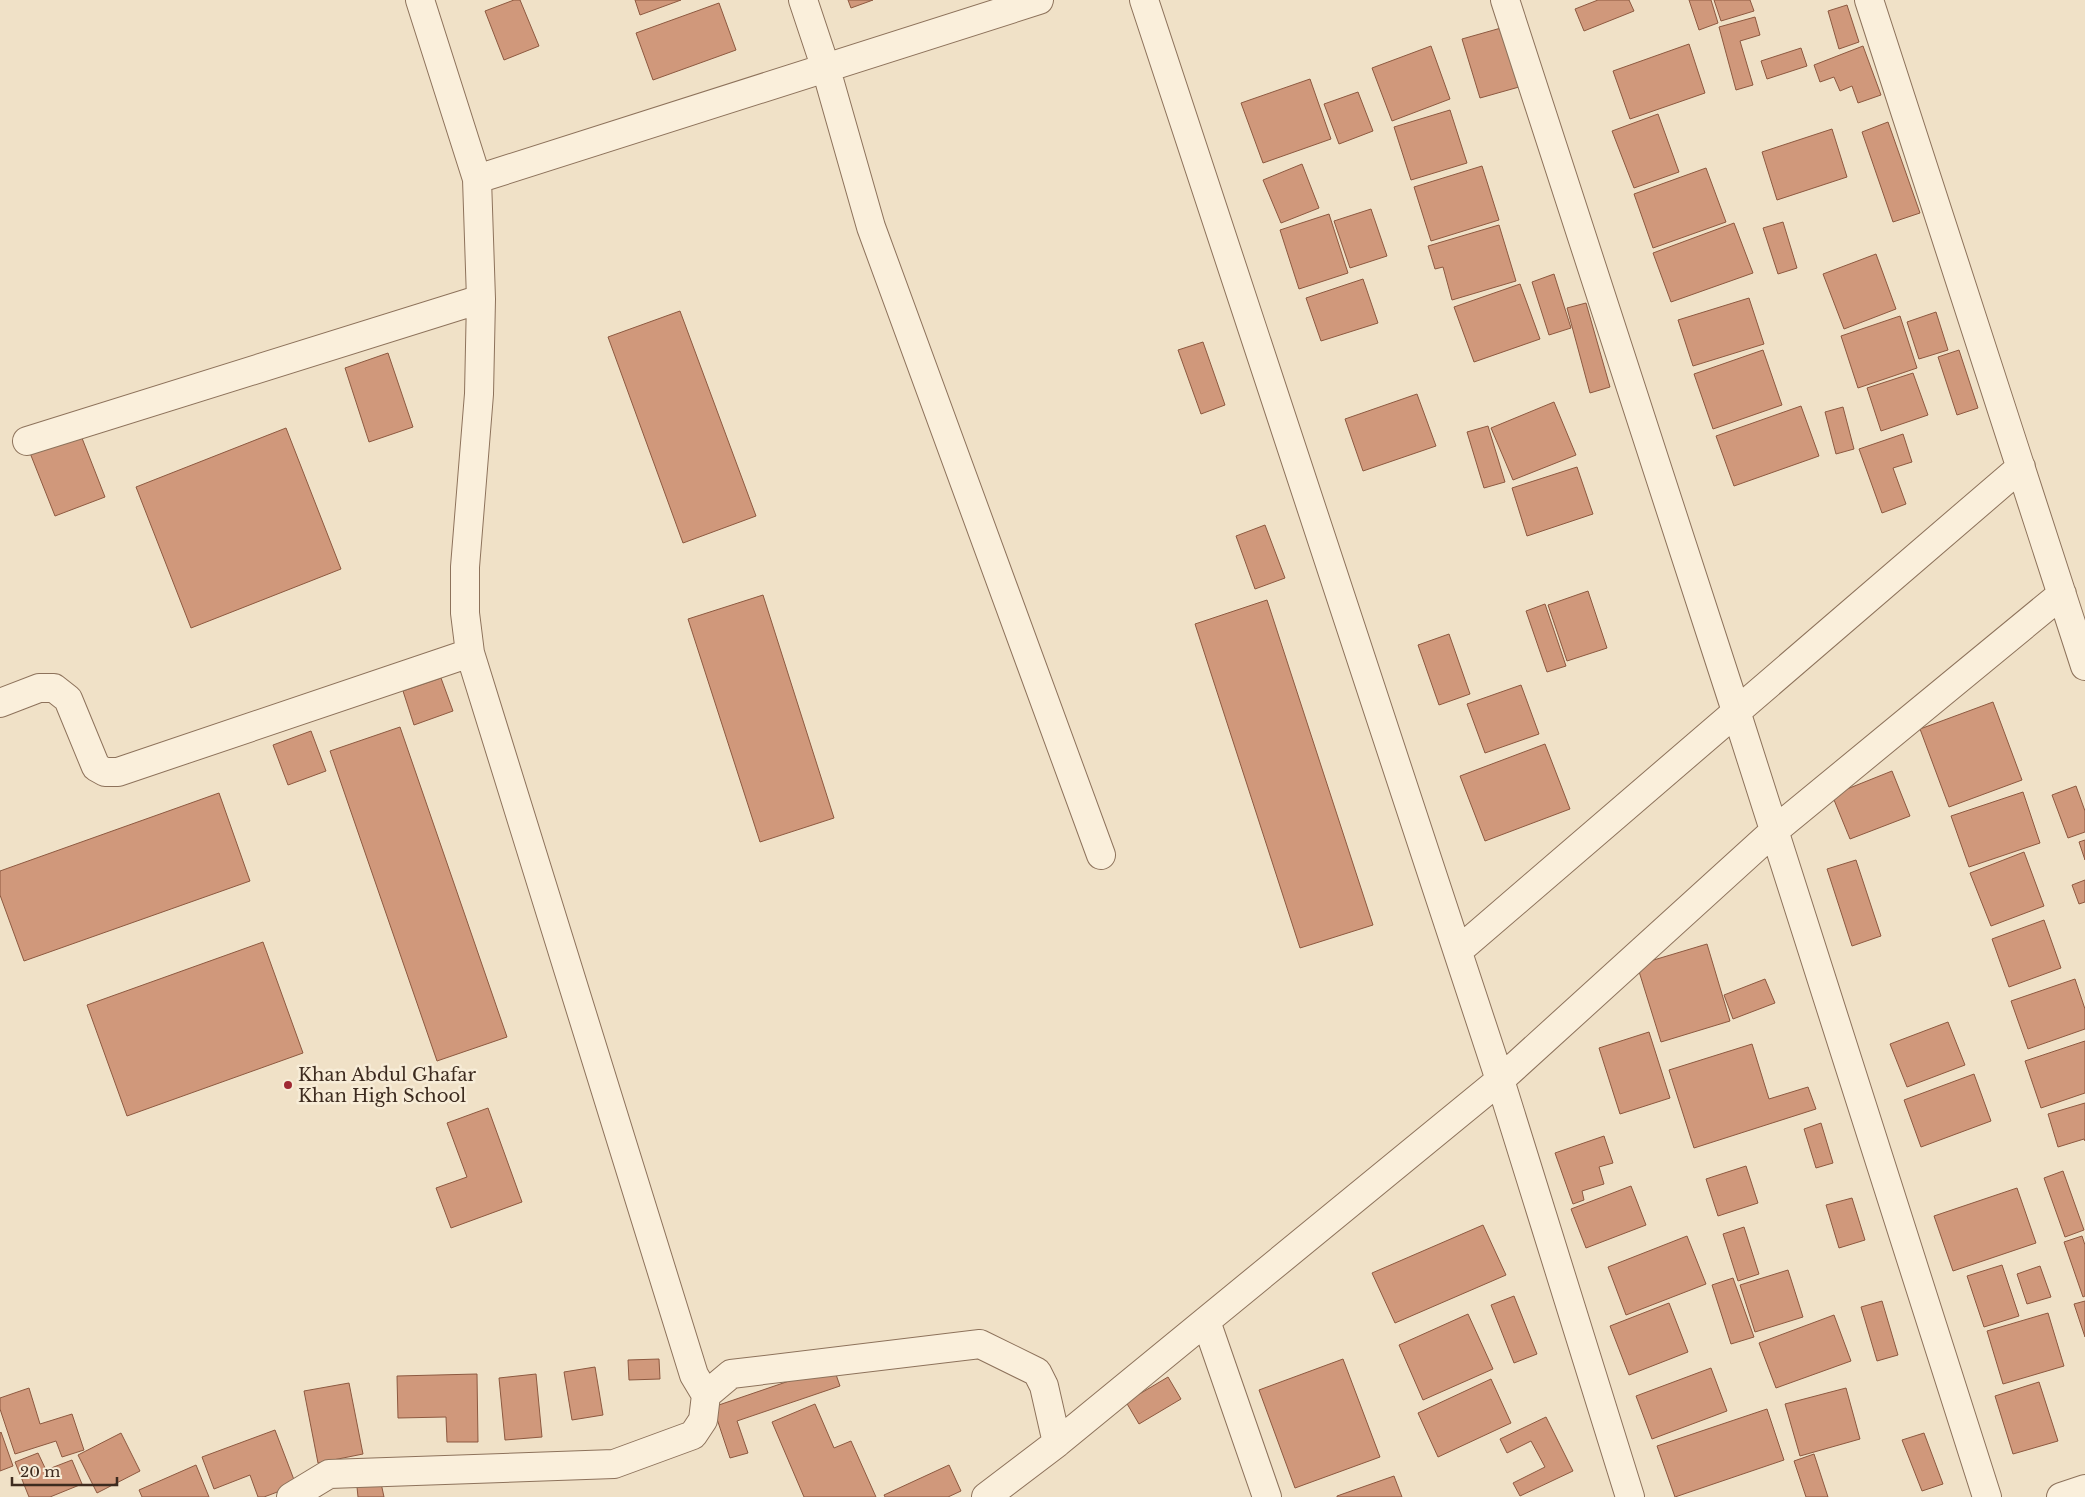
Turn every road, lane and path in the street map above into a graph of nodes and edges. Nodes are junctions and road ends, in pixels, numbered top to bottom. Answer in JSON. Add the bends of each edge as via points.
{"nodes":[{"id":1,"x":420,"y":0,"type":"edge"},
{"id":2,"x":803,"y":0,"type":"edge"},
{"id":3,"x":1039,"y":0,"type":"edge"},
{"id":4,"x":1144,"y":0,"type":"edge"},
{"id":5,"x":1505,"y":0,"type":"edge"},
{"id":6,"x":1869,"y":0,"type":"edge"},
{"id":7,"x":826,"y":69,"type":"junction"},
{"id":8,"x":478,"y":179,"type":"junction"},
{"id":9,"x":480,"y":299,"type":"junction"},
{"id":10,"x":27,"y":441,"type":"dead end"},
{"id":11,"x":2021,"y":467,"type":"junction"},
{"id":12,"x":2062,"y":594,"type":"junction"},
{"id":13,"x":470,"y":653,"type":"junction"},
{"id":14,"x":2085,"y":666,"type":"edge"},
{"id":15,"x":0,"y":703,"type":"edge"},
{"id":16,"x":1736,"y":711,"type":"junction"},
{"id":17,"x":1774,"y":831,"type":"junction"},
{"id":18,"x":1101,"y":855,"type":"dead end"},
{"id":19,"x":1458,"y":951,"type":"junction"},
{"id":20,"x":1500,"y":1080,"type":"junction"},
{"id":21,"x":1206,"y":1322,"type":"junction"},
{"id":22,"x":706,"y":1395,"type":"junction"},
{"id":23,"x":1057,"y":1443,"type":"junction"},
{"id":24,"x":2085,"y":1489,"type":"edge"},
{"id":25,"x":291,"y":1497,"type":"edge"},
{"id":26,"x":986,"y":1497,"type":"edge"},
{"id":27,"x":1267,"y":1497,"type":"edge"},
{"id":28,"x":1630,"y":1497,"type":"edge"},
{"id":29,"x":1987,"y":1497,"type":"edge"},
{"id":30,"x":2061,"y":1497,"type":"edge"}],
"edges":[{"from":1,"to":8,"type":"street"},
{"from":2,"to":7,"type":"street"},
{"from":3,"to":7,"type":"street"},
{"from":4,"to":19,"type":"street"},
{"from":5,"to":16,"type":"street"},
{"from":6,"to":11,"type":"street"},
{"from":7,"to":8,"type":"street"},
{"from":7,"to":18,"type":"street","via":[[871,227]]},
{"from":8,"to":9,"type":"street"},
{"from":9,"to":10,"type":"street"},
{"from":9,"to":13,"type":"street","via":[[479,394],[465,567],[464,613]]},
{"from":11,"to":12,"type":"street"},
{"from":11,"to":16,"type":"street"},
{"from":12,"to":14,"type":"street"},
{"from":12,"to":17,"type":"street"},
{"from":13,"to":15,"type":"street","via":[[118,772],[104,772],[96,767],[68,698],[54,688],[39,688]]},
{"from":13,"to":22,"type":"street","via":[[694,1376]]},
{"from":16,"to":17,"type":"street"},
{"from":16,"to":19,"type":"street"},
{"from":17,"to":20,"type":"street"},
{"from":17,"to":29,"type":"street"},
{"from":19,"to":20,"type":"street"},
{"from":20,"to":21,"type":"street"},
{"from":20,"to":28,"type":"street"},
{"from":21,"to":23,"type":"street"},
{"from":21,"to":27,"type":"street"},
{"from":22,"to":23,"type":"street","via":[[731,1374],[980,1344],[1037,1372],[1044,1386]]},
{"from":22,"to":25,"type":"street","via":[[703,1420],[693,1435],[614,1464],[328,1474]]},
{"from":23,"to":26,"type":"street"},
{"from":24,"to":30,"type":"street"}]}
